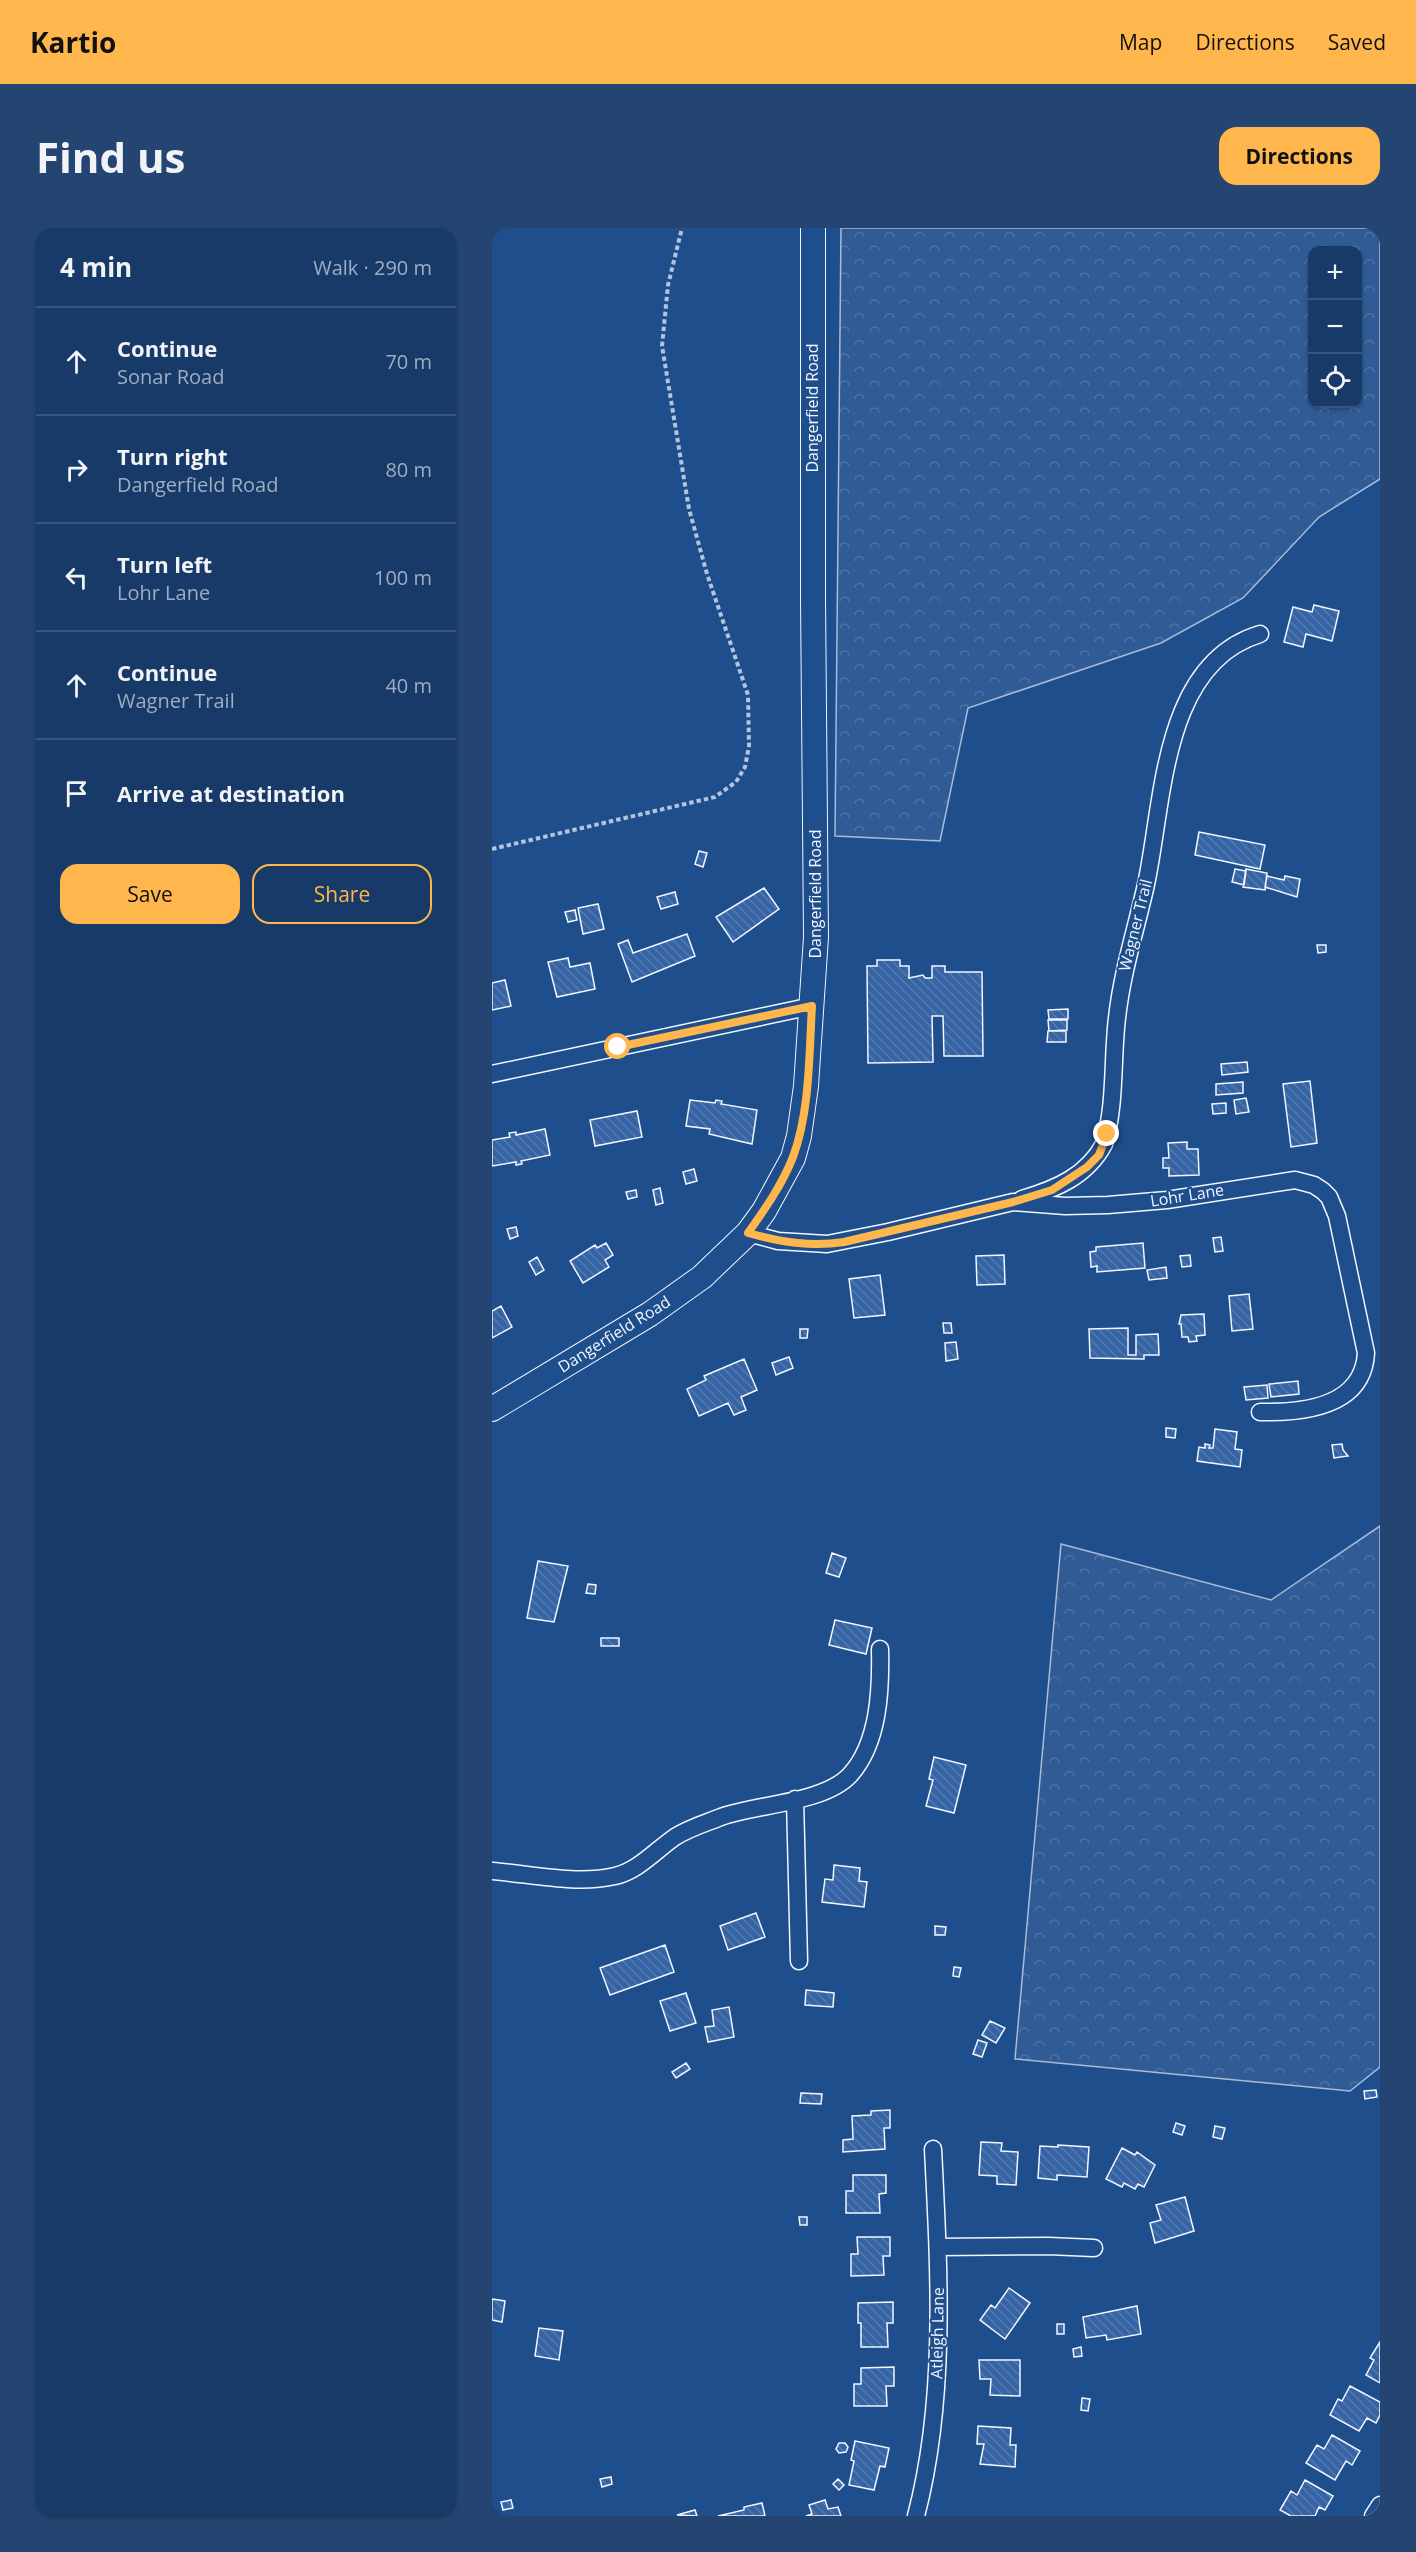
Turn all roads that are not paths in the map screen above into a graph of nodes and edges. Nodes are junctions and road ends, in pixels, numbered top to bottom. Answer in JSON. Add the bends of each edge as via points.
{"nodes":[{"id":1,"x":813,"y":228,"type":"edge"},
{"id":2,"x":1260,"y":634,"type":"dead end"},
{"id":3,"x":812,"y":1006,"type":"junction"},
{"id":4,"x":492,"y":1074,"type":"edge"},
{"id":5,"x":1013,"y":1202,"type":"junction"},
{"id":6,"x":748,"y":1233,"type":"junction"},
{"id":7,"x":492,"y":1409,"type":"edge"},
{"id":8,"x":1260,"y":1412,"type":"dead end"},
{"id":9,"x":880,"y":1649,"type":"dead end"},
{"id":10,"x":795,"y":1799,"type":"junction"},
{"id":11,"x":492,"y":1870,"type":"edge"},
{"id":12,"x":799,"y":1961,"type":"dead end"},
{"id":13,"x":933,"y":2149,"type":"dead end"},
{"id":14,"x":938,"y":2247,"type":"junction"},
{"id":15,"x":1094,"y":2248,"type":"dead end"},
{"id":16,"x":1380,"y":2505,"type":"edge"},
{"id":17,"x":916,"y":2516,"type":"edge"},
{"id":18,"x":1373,"y":2516,"type":"edge"}],
"edges":[{"from":1,"to":3,"type":"street","name":"Dangerfield Road","via":[[816,937]]},
{"from":2,"to":5,"type":"street","name":"Wagner Trail","via":[[1232,645],[1210,665],[1192,694],[1169,752],[1146,888],[1123,970],[1104,1144],[1099,1155],[1077,1175],[1052,1190]]},
{"from":3,"to":4,"type":"street"},
{"from":3,"to":6,"type":"street","name":"Dangerfield Road","via":[[799,1136],[778,1189]]},
{"from":5,"to":6,"type":"street","name":"Lohr Lane","via":[[827,1244],[778,1241]]},
{"from":5,"to":8,"type":"street","name":"Lohr Lane","via":[[1108,1205],[1295,1180],[1323,1191],[1341,1229],[1366,1353],[1365,1368],[1349,1390],[1319,1407],[1303,1412]]},
{"from":6,"to":7,"type":"street","name":"Dangerfield Road","via":[[702,1277],[657,1309]]},
{"from":9,"to":10,"type":"street","via":[[874,1725],[858,1765],[841,1783]]},
{"from":10,"to":11,"type":"street","via":[[748,1809],[689,1829],[618,1876],[586,1879]]},
{"from":10,"to":12,"type":"street"},
{"from":13,"to":14,"type":"street","name":"Atleigh Lane"},
{"from":14,"to":15,"type":"street"},
{"from":14,"to":17,"type":"street","name":"Atleigh Lane","via":[[936,2412]]},
{"from":16,"to":18,"type":"street"}]}
